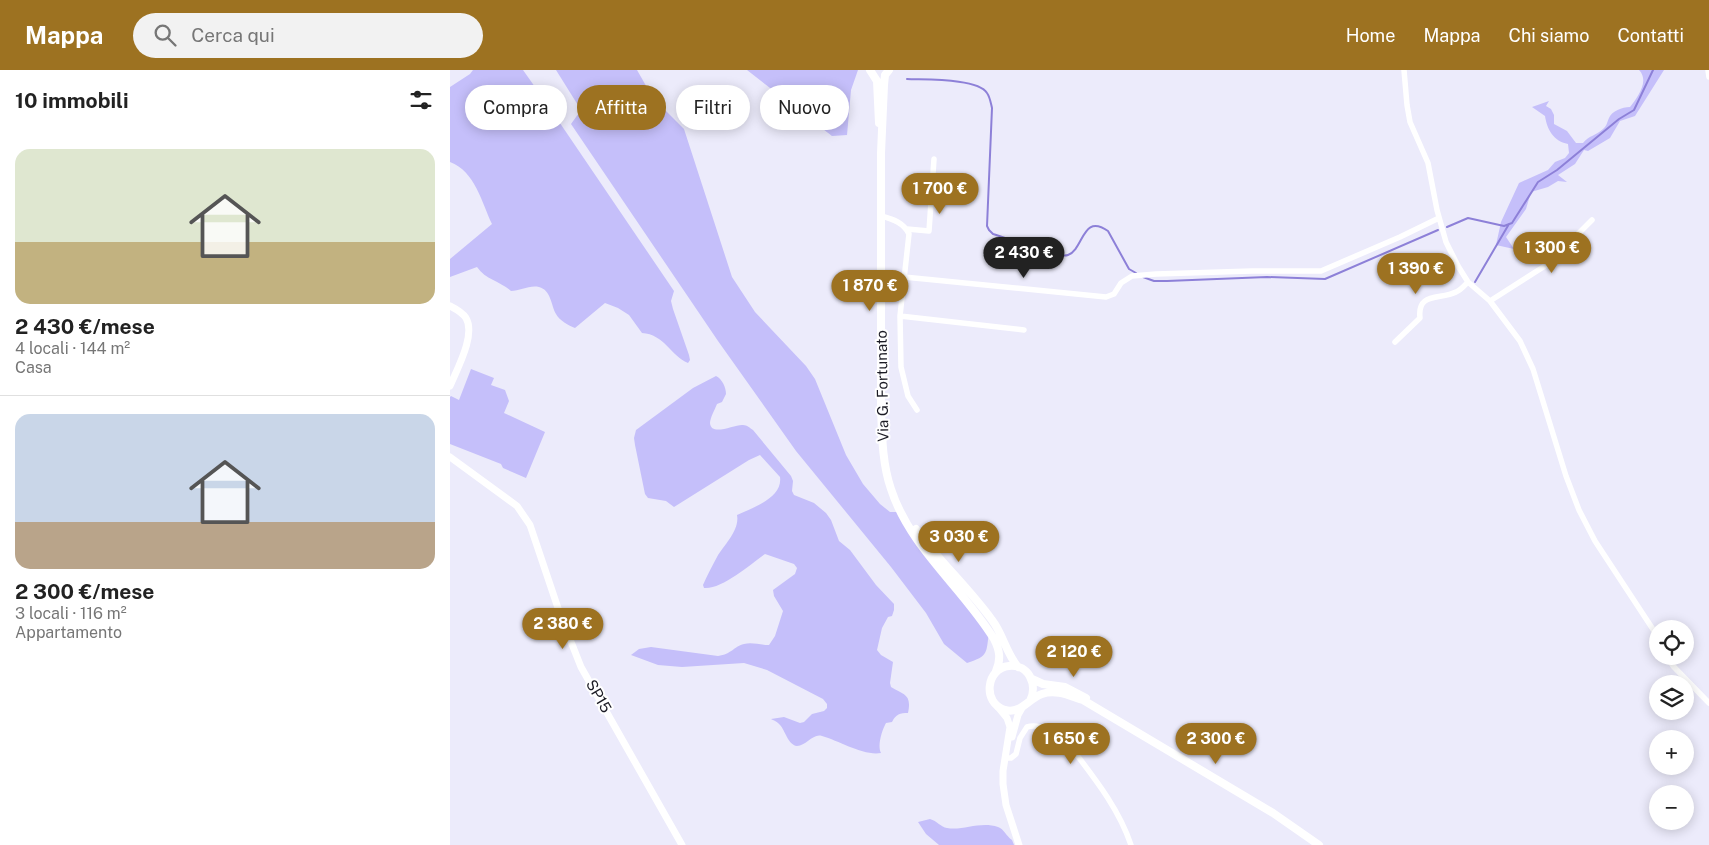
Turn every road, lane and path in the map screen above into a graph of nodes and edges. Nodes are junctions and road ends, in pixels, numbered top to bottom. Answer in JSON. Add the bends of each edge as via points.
{"nodes":[{"id":1,"x":871,"y":70,"type":"edge"},
{"id":2,"x":889,"y":70,"type":"edge"},
{"id":3,"x":1404,"y":70,"type":"edge"},
{"id":4,"x":1708,"y":70,"type":"edge"},
{"id":5,"x":1709,"y":77,"type":"edge"},
{"id":6,"x":881,"y":153,"type":"junction"},
{"id":7,"x":934,"y":159,"type":"dead end"},
{"id":8,"x":881,"y":216,"type":"junction"},
{"id":9,"x":1439,"y":218,"type":"junction"},
{"id":10,"x":1592,"y":220,"type":"dead end"},
{"id":11,"x":907,"y":229,"type":"junction"},
{"id":12,"x":904,"y":277,"type":"junction"},
{"id":13,"x":1468,"y":282,"type":"junction"},
{"id":14,"x":1490,"y":302,"type":"junction"},
{"id":15,"x":450,"y":306,"type":"edge"},
{"id":16,"x":900,"y":316,"type":"junction"},
{"id":17,"x":1024,"y":330,"type":"dead end"},
{"id":18,"x":1395,"y":342,"type":"dead end"},
{"id":19,"x":450,"y":386,"type":"edge"},
{"id":20,"x":917,"y":410,"type":"dead end"},
{"id":21,"x":450,"y":457,"type":"edge"},
{"id":22,"x":886,"y":469,"type":"junction"},
{"id":23,"x":1649,"y":623,"type":"edge"},
{"id":24,"x":1672,"y":665,"type":"edge"},
{"id":25,"x":1018,"y":667,"type":"junction"},
{"id":26,"x":996,"y":671,"type":"junction"},
{"id":27,"x":1032,"y":679,"type":"junction"},
{"id":28,"x":1030,"y":701,"type":"junction"},
{"id":29,"x":1709,"y":703,"type":"edge"},
{"id":30,"x":997,"y":706,"type":"junction"},
{"id":31,"x":1022,"y":708,"type":"junction"},
{"id":32,"x":1099,"y":708,"type":"junction"},
{"id":33,"x":1007,"y":749,"type":"junction"},
{"id":34,"x":1005,"y":758,"type":"junction"},
{"id":35,"x":682,"y":845,"type":"edge"},
{"id":36,"x":1019,"y":845,"type":"edge"},
{"id":37,"x":1131,"y":845,"type":"edge"},
{"id":38,"x":1319,"y":845,"type":"edge"}],
"edges":[{"from":1,"to":2,"type":"main road","via":[[880,73]]},
{"from":1,"to":6,"type":"main road","via":[[877,81]]},
{"from":2,"to":6,"type":"main road","via":[[884,85]]},
{"from":3,"to":9,"type":"street","via":[[1410,122],[1428,163]]},
{"from":4,"to":5,"type":"street"},
{"from":6,"to":8,"type":"main road","name":"Via G. Fortunato"},
{"from":7,"to":11,"type":"street","via":[[929,231]]},
{"from":8,"to":11,"type":"street","via":[[894,219]]},
{"from":8,"to":22,"type":"main road","name":"Via G. Fortunato","via":[[881,406]]},
{"from":9,"to":12,"type":"street","via":[[1321,271],[1135,276],[1121,283],[1114,294],[1106,297]]},
{"from":9,"to":13,"type":"street","via":[[1446,242]]},
{"from":10,"to":14,"type":"street","via":[[1548,264]]},
{"from":11,"to":12,"type":"street"},
{"from":12,"to":16,"type":"street"},
{"from":13,"to":14,"type":"street"},
{"from":13,"to":18,"type":"street","via":[[1455,293],[1426,299],[1421,305],[1420,318]]},
{"from":14,"to":23,"type":"street","via":[[1520,341],[1533,369],[1579,510],[1595,541]]},
{"from":15,"to":19,"type":"street","via":[[467,319],[468,328],[465,351]]},
{"from":16,"to":17,"type":"street"},
{"from":16,"to":20,"type":"street","via":[[901,367],[908,396]]},
{"from":21,"to":35,"type":"street","name":"SP15","via":[[517,506],[526,520],[581,666]]},
{"from":22,"to":25,"type":"main road","name":"Via G. Fortunato","via":[[913,524],[992,620]]},
{"from":22,"to":26,"type":"main road","name":"Via G. Fortunato","via":[[890,488],[925,552],[994,639],[1000,655]]},
{"from":24,"to":29,"type":"street"},
{"from":25,"to":26,"type":"main road","via":[[1006,666]]},
{"from":25,"to":27,"type":"main road"},
{"from":26,"to":30,"type":"main road","via":[[989,688]]},
{"from":27,"to":28,"type":"main road"},
{"from":27,"to":32,"type":"main road","via":[[1073,690]]},
{"from":28,"to":31,"type":"main road"},
{"from":28,"to":32,"type":"main road","via":[[1043,694],[1060,693]]},
{"from":30,"to":31,"type":"main road","via":[[1009,710]]},
{"from":30,"to":33,"type":"street","via":[[1009,722]]},
{"from":31,"to":33,"type":"street"},
{"from":32,"to":38,"type":"main road","via":[[1274,812]]},
{"from":33,"to":34,"type":"street"},
{"from":34,"to":36,"type":"street","via":[[1002,771],[1004,794]]},
{"from":34,"to":37,"type":"street","via":[[1016,754],[1027,727],[1037,726],[1059,736],[1067,742],[1112,804]]}]}
